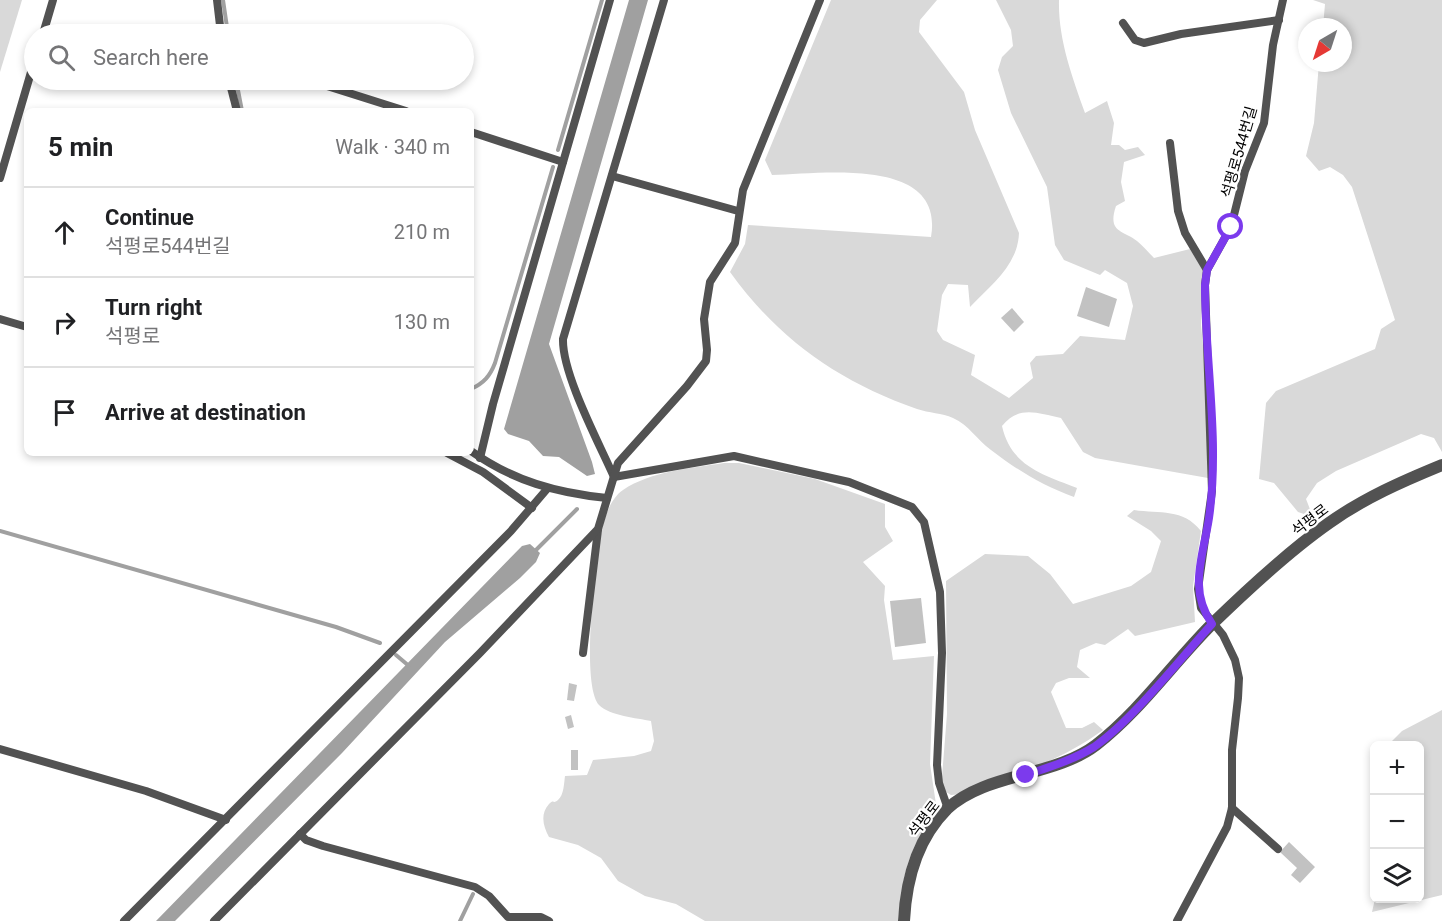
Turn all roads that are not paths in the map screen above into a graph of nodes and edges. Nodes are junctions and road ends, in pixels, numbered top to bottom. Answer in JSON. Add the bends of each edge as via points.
{"nodes":[{"id":1,"x":53,"y":0,"type":"edge"},
{"id":2,"x":217,"y":0,"type":"edge"},
{"id":3,"x":610,"y":0,"type":"edge"},
{"id":4,"x":664,"y":0,"type":"edge"},
{"id":5,"x":820,"y":0,"type":"edge"},
{"id":6,"x":1283,"y":0,"type":"edge"},
{"id":7,"x":1279,"y":20,"type":"junction"},
{"id":8,"x":1124,"y":23,"type":"dead end"},
{"id":9,"x":46,"y":24,"type":"edge"},
{"id":10,"x":220,"y":24,"type":"edge"},
{"id":11,"x":26,"y":90,"type":"edge"},
{"id":12,"x":232,"y":90,"type":"edge"},
{"id":13,"x":340,"y":90,"type":"edge"},
{"id":14,"x":236,"y":108,"type":"edge"},
{"id":15,"x":397,"y":108,"type":"edge"},
{"id":16,"x":474,"y":133,"type":"edge"},
{"id":17,"x":1170,"y":143,"type":"dead end"},
{"id":18,"x":563,"y":162,"type":"junction"},
{"id":19,"x":612,"y":176,"type":"junction"},
{"id":20,"x":0,"y":178,"type":"edge"},
{"id":21,"x":738,"y":211,"type":"junction"},
{"id":22,"x":1207,"y":270,"type":"junction"},
{"id":23,"x":0,"y":319,"type":"edge"},
{"id":24,"x":24,"y":326,"type":"edge"},
{"id":25,"x":474,"y":453,"type":"edge"},
{"id":26,"x":453,"y":456,"type":"edge"},
{"id":27,"x":480,"y":458,"type":"junction"},
{"id":28,"x":1442,"y":465,"type":"edge"},
{"id":29,"x":614,"y":477,"type":"junction"},
{"id":30,"x":547,"y":489,"type":"junction"},
{"id":31,"x":607,"y":498,"type":"junction"},
{"id":32,"x":532,"y":508,"type":"junction"},
{"id":33,"x":598,"y":529,"type":"junction"},
{"id":34,"x":1212,"y":624,"type":"junction"},
{"id":35,"x":583,"y":653,"type":"dead end"},
{"id":36,"x":0,"y":748,"type":"edge"},
{"id":37,"x":1232,"y":808,"type":"junction"},
{"id":38,"x":948,"y":809,"type":"junction"},
{"id":39,"x":226,"y":820,"type":"junction"},
{"id":40,"x":300,"y":834,"type":"junction"},
{"id":41,"x":1278,"y":849,"type":"dead end"},
{"id":42,"x":124,"y":921,"type":"edge"},
{"id":43,"x":214,"y":921,"type":"edge"},
{"id":44,"x":549,"y":921,"type":"edge"},
{"id":45,"x":904,"y":921,"type":"edge"},
{"id":46,"x":1177,"y":921,"type":"edge"}],
"edges":[{"from":1,"to":9,"type":"lane"},
{"from":2,"to":10,"type":"lane"},
{"from":3,"to":18,"type":"lane"},
{"from":4,"to":19,"type":"lane"},
{"from":5,"to":21,"type":"lane","via":[[753,162]]},
{"from":6,"to":7,"type":"lane","name":"석평로544번길"},
{"from":7,"to":8,"type":"lane","via":[[1144,43],[1135,40]]},
{"from":7,"to":22,"type":"lane","name":"석평로544번길","via":[[1264,123],[1245,171],[1231,227]]},
{"from":11,"to":20,"type":"lane"},
{"from":12,"to":14,"type":"lane"},
{"from":13,"to":15,"type":"lane"},
{"from":16,"to":18,"type":"lane"},
{"from":17,"to":22,"type":"lane","via":[[1178,211],[1185,233]]},
{"from":18,"to":27,"type":"lane"},
{"from":19,"to":21,"type":"lane"},
{"from":19,"to":29,"type":"lane","via":[[562,351]]},
{"from":21,"to":29,"type":"lane","via":[[735,243],[711,282],[705,300],[706,361],[624,454]]},
{"from":22,"to":34,"type":"lane","name":"석평로544번길","via":[[1212,491],[1198,589],[1201,608]]},
{"from":23,"to":24,"type":"lane"},
{"from":25,"to":27,"type":"lane"},
{"from":26,"to":32,"type":"lane","via":[[483,472]]},
{"from":27,"to":30,"type":"lane"},
{"from":28,"to":34,"type":"street","name":"석평로","via":[[1400,483],[1329,523]]},
{"from":29,"to":31,"type":"lane"},
{"from":29,"to":38,"type":"lane","via":[[734,456],[849,482],[912,507],[924,522],[940,592],[942,653],[937,765]]},
{"from":30,"to":31,"type":"lane"},
{"from":30,"to":32,"type":"lane"},
{"from":31,"to":33,"type":"lane"},
{"from":32,"to":39,"type":"lane"},
{"from":33,"to":35,"type":"lane"},
{"from":33,"to":40,"type":"lane"},
{"from":34,"to":37,"type":"lane","via":[[1230,646],[1239,678],[1232,750]]},
{"from":34,"to":38,"type":"street","name":"석평로","via":[[1095,746],[1073,759],[968,795]]},
{"from":36,"to":39,"type":"lane","via":[[146,791]]},
{"from":37,"to":41,"type":"lane"},
{"from":37,"to":46,"type":"lane","via":[[1227,827]]},
{"from":38,"to":45,"type":"street","name":"석평로","via":[[916,855]]},
{"from":39,"to":42,"type":"lane"},
{"from":40,"to":43,"type":"lane"},
{"from":40,"to":44,"type":"lane","via":[[323,846],[475,887],[508,917],[541,917]]}]}
